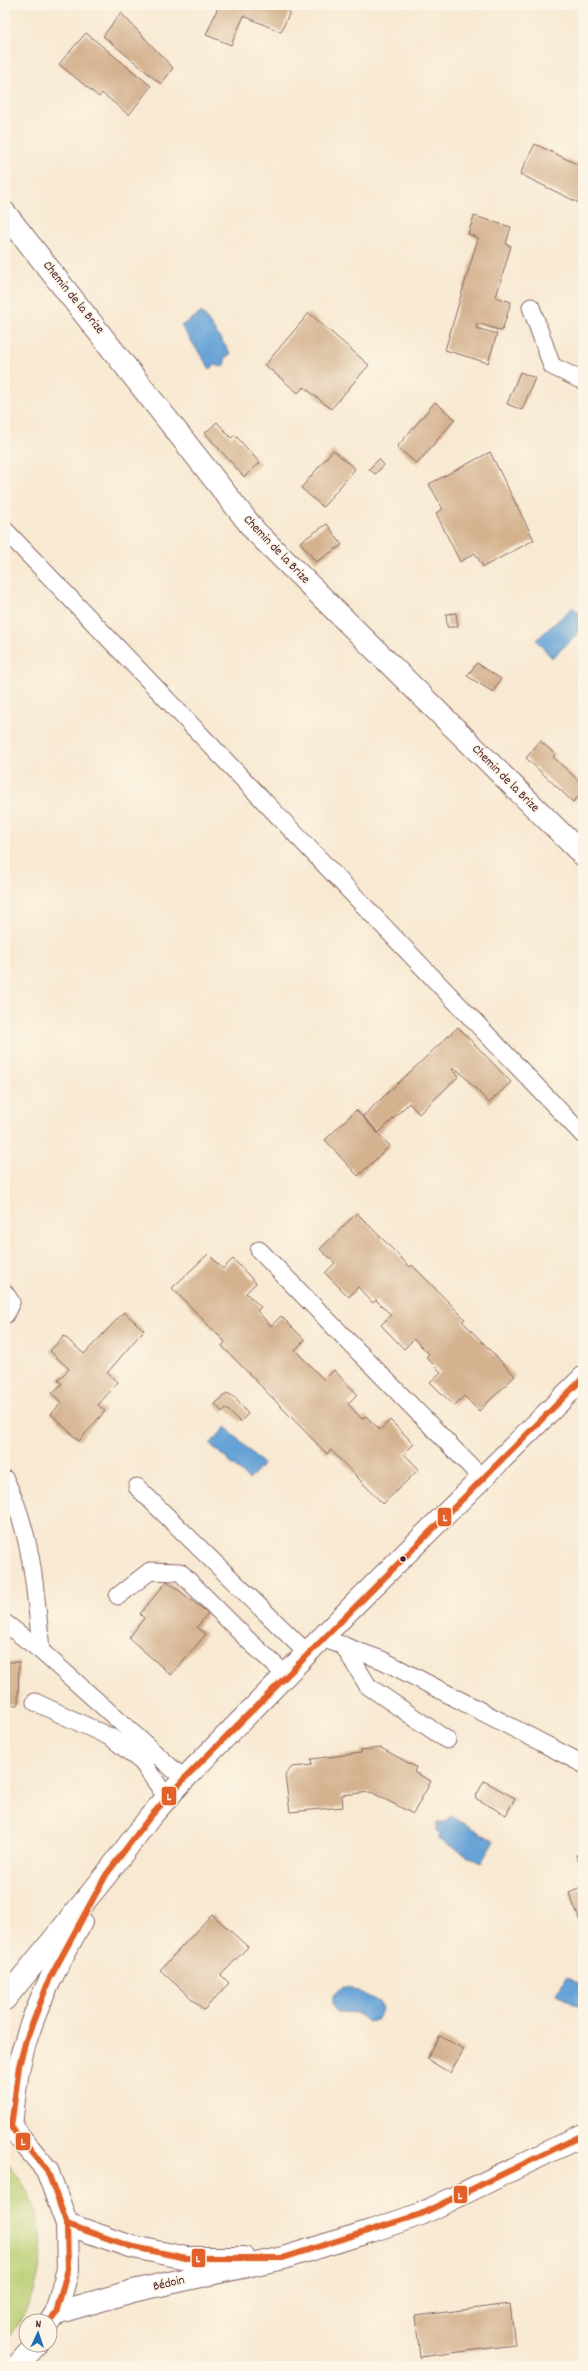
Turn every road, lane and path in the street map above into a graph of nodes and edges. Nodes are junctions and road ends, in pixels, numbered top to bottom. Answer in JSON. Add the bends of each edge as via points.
{"nodes":[{"id":1,"x":5,"y":213,"type":"edge"},
{"id":2,"x":531,"y":308,"type":"dead end"},
{"id":3,"x":583,"y":381,"type":"edge"},
{"id":4,"x":5,"y":530,"type":"edge"},
{"id":5,"x":583,"y":855,"type":"edge"},
{"id":6,"x":583,"y":1135,"type":"edge"},
{"id":7,"x":259,"y":1250,"type":"dead end"},
{"id":8,"x":5,"y":1293,"type":"edge"},
{"id":9,"x":5,"y":1315,"type":"edge"},
{"id":10,"x":583,"y":1378,"type":"edge"},
{"id":11,"x":482,"y":1478,"type":"junction"},
{"id":12,"x":5,"y":1479,"type":"edge"},
{"id":13,"x":137,"y":1487,"type":"dead end"},
{"id":14,"x":118,"y":1596,"type":"dead end"},
{"id":15,"x":5,"y":1623,"type":"edge"},
{"id":16,"x":322,"y":1638,"type":"junction"},
{"id":17,"x":343,"y":1645,"type":"junction"},
{"id":18,"x":41,"y":1651,"type":"junction"},
{"id":19,"x":307,"y":1654,"type":"junction"},
{"id":20,"x":286,"y":1675,"type":"junction"},
{"id":21,"x":35,"y":1702,"type":"dead end"},
{"id":22,"x":447,"y":1740,"type":"dead end"},
{"id":23,"x":583,"y":1764,"type":"edge"},
{"id":24,"x":184,"y":1780,"type":"junction"},
{"id":25,"x":167,"y":1798,"type":"junction"},
{"id":26,"x":106,"y":1875,"type":"junction"},
{"id":27,"x":5,"y":1998,"type":"edge"},
{"id":28,"x":8,"y":2125,"type":"edge"},
{"id":29,"x":583,"y":2135,"type":"edge"},
{"id":30,"x":67,"y":2224,"type":"junction"},
{"id":31,"x":283,"y":2258,"type":"junction"},
{"id":32,"x":55,"y":2313,"type":"edge"},
{"id":33,"x":58,"y":2316,"type":"edge"},
{"id":34,"x":29,"y":2353,"type":"edge"},
{"id":35,"x":17,"y":2366,"type":"edge"}],
"edges":[{"from":1,"to":5,"type":"main road","name":"Chemin de la Brize","via":[[255,531]]},
{"from":2,"to":3,"type":"lane","via":[[552,366]]},
{"from":4,"to":6,"type":"lane"},
{"from":7,"to":11,"type":"lane"},
{"from":8,"to":9,"type":"lane","via":[[11,1302]]},
{"from":10,"to":11,"type":"main road"},
{"from":11,"to":16,"type":"main road"},
{"from":12,"to":18,"type":"lane","via":[[16,1500],[34,1573]]},
{"from":13,"to":19,"type":"lane"},
{"from":14,"to":20,"type":"lane","via":[[150,1571],[180,1572]]},
{"from":15,"to":18,"type":"lane"},
{"from":16,"to":17,"type":"lane"},
{"from":16,"to":19,"type":"main road"},
{"from":17,"to":22,"type":"lane","via":[[368,1686]]},
{"from":17,"to":23,"type":"lane","via":[[382,1660]]},
{"from":18,"to":24,"type":"lane"},
{"from":19,"to":20,"type":"main road"},
{"from":20,"to":24,"type":"main road"},
{"from":21,"to":25,"type":"lane","via":[[112,1738],[142,1762]]},
{"from":24,"to":25,"type":"main road"},
{"from":25,"to":26,"type":"main road"},
{"from":26,"to":27,"type":"main road"},
{"from":26,"to":28,"type":"main road","via":[[50,1978],[26,2040]]},
{"from":28,"to":30,"type":"main road","via":[[47,2170]]},
{"from":29,"to":31,"type":"main road","via":[[420,2214]]},
{"from":30,"to":31,"type":"main road","via":[[129,2246],[186,2258]]},
{"from":30,"to":32,"type":"main road","via":[[68,2269]]},
{"from":31,"to":33,"type":"main road","name":"Bédoin","via":[[133,2292]]},
{"from":34,"to":35,"type":"main road"}]}
